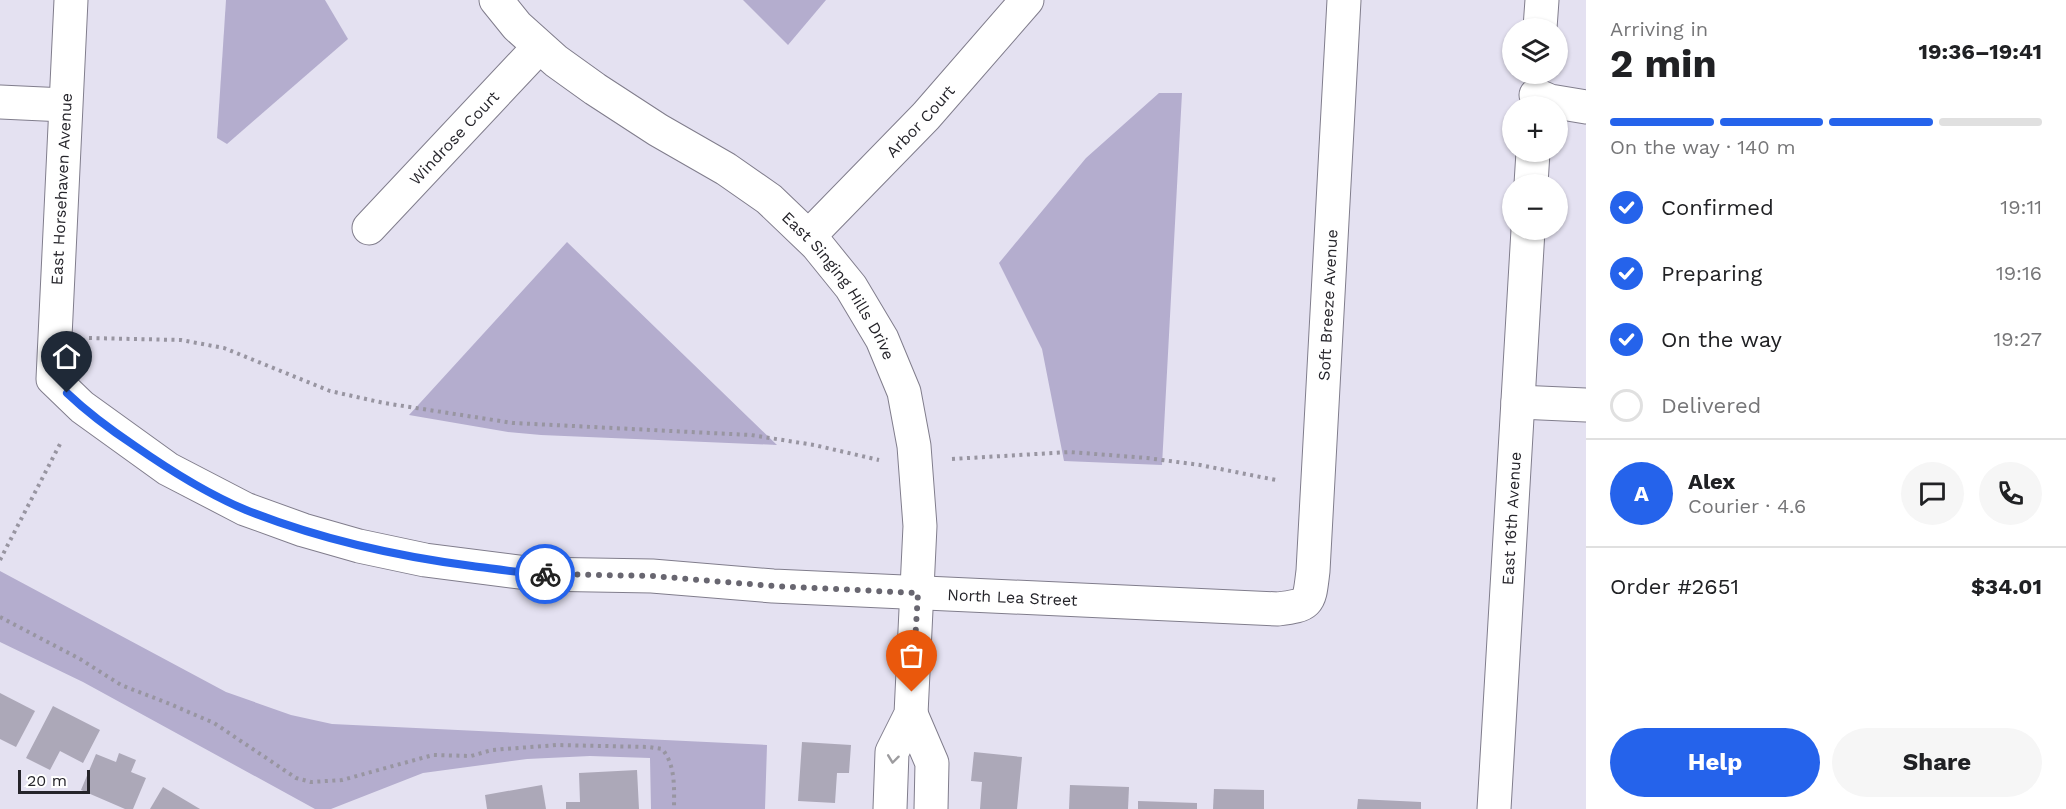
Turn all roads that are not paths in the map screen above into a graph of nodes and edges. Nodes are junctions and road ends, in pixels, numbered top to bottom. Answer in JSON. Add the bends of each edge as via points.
{"nodes":[{"id":1,"x":71,"y":0,"type":"edge"},
{"id":2,"x":496,"y":0,"type":"edge"},
{"id":3,"x":1027,"y":0,"type":"edge"},
{"id":4,"x":1344,"y":0,"type":"edge"},
{"id":5,"x":1542,"y":0,"type":"edge"},
{"id":6,"x":1541,"y":18,"type":"edge"},
{"id":7,"x":539,"y":47,"type":"junction"},
{"id":8,"x":1536,"y":92,"type":"edge"},
{"id":9,"x":0,"y":102,"type":"edge"},
{"id":10,"x":65,"y":105,"type":"junction"},
{"id":11,"x":1586,"y":107,"type":"edge"},
{"id":12,"x":369,"y":228,"type":"dead end"},
{"id":13,"x":810,"y":236,"type":"junction"},
{"id":14,"x":1527,"y":240,"type":"edge"},
{"id":15,"x":53,"y":379,"type":"joint"},
{"id":16,"x":1518,"y":402,"type":"junction"},
{"id":17,"x":1586,"y":405,"type":"edge"},
{"id":18,"x":918,"y":593,"type":"junction"},
{"id":19,"x":1301,"y":606,"type":"joint"},
{"id":20,"x":911,"y":714,"type":"junction"},
{"id":21,"x":890,"y":809,"type":"edge"},
{"id":22,"x":931,"y":809,"type":"edge"},
{"id":23,"x":1494,"y":809,"type":"edge"}],
"edges":[{"from":1,"to":10,"type":"street","name":"East Horsehaven Avenue"},
{"from":2,"to":7,"type":"street","name":"East Singing Hills Drive"},
{"from":3,"to":13,"type":"street","name":"Arbor Court","via":[[926,116]]},
{"from":4,"to":19,"type":"street","name":"Soft Breeze Avenue","via":[[1312,571],[1309,598]]},
{"from":5,"to":6,"type":"street"},
{"from":7,"to":12,"type":"street","name":"Windrose Court"},
{"from":7,"to":13,"type":"street","name":"East Singing Hills Drive","via":[[595,89],[726,169]]},
{"from":8,"to":11,"type":"street","via":[[1550,101]]},
{"from":9,"to":10,"type":"street"},
{"from":10,"to":15,"type":"street","name":"East Horsehaven Avenue"},
{"from":13,"to":18,"type":"street","name":"East Singing Hills Drive","via":[[851,287],[882,339],[904,392],[914,446],[920,526]]},
{"from":14,"to":16,"type":"street","name":"East 16th Avenue"},
{"from":15,"to":18,"type":"street","name":"North Lea Street","via":[[82,407],[168,469],[245,509],[359,546],[425,560],[534,574],[652,576]]},
{"from":16,"to":17,"type":"street"},
{"from":16,"to":23,"type":"street","name":"East 16th Avenue"},
{"from":18,"to":19,"type":"street","name":"North Lea Street","via":[[1278,609]]},
{"from":18,"to":20,"type":"street","name":"East Singing Hills Drive"},
{"from":20,"to":21,"type":"street","name":"East Singing Hills Drive","one_way":true,"via":[[892,752]]},
{"from":20,"to":22,"type":"street","name":"East Singing Hills Drive","via":[[932,764]]}]}
